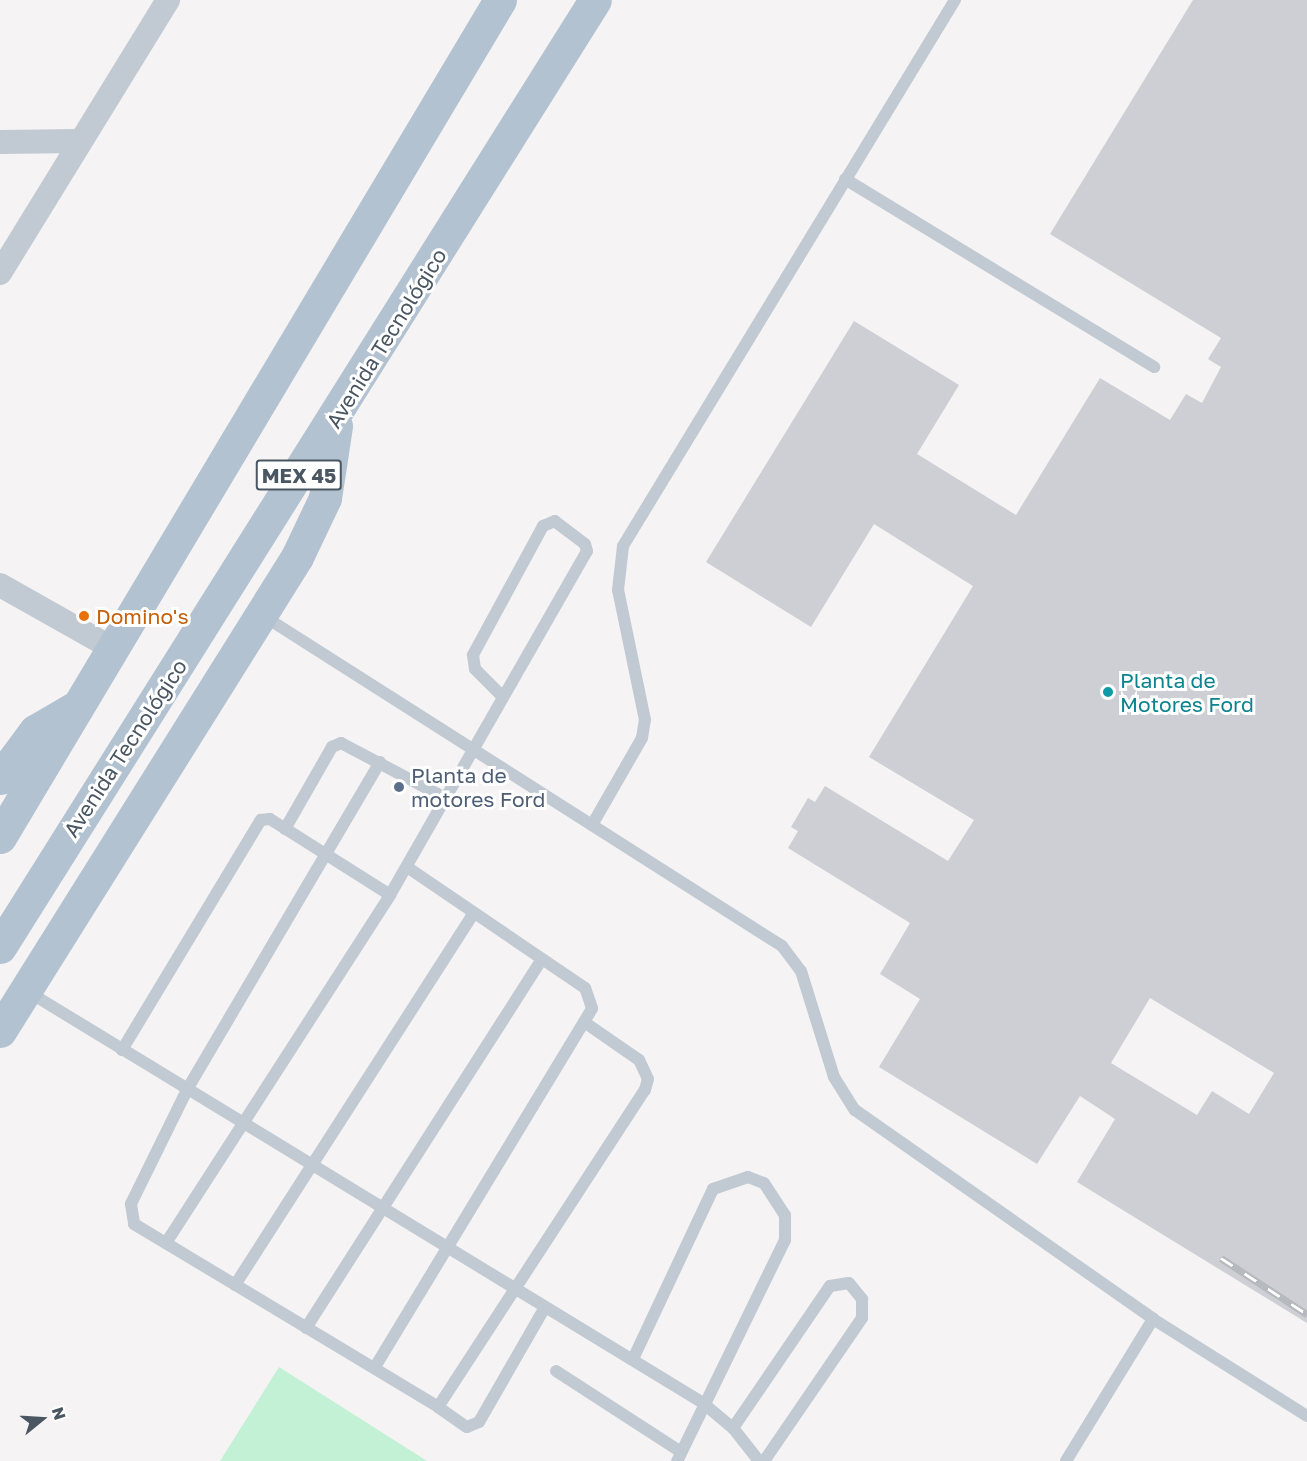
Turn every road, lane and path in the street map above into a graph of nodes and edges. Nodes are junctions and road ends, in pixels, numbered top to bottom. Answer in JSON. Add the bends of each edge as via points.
{"nodes":[{"id":1,"x":168,"y":0,"type":"edge"},
{"id":2,"x":500,"y":0,"type":"edge"},
{"id":3,"x":594,"y":0,"type":"edge"},
{"id":4,"x":955,"y":0,"type":"edge"},
{"id":5,"x":79,"y":141,"type":"junction"},
{"id":6,"x":0,"y":142,"type":"edge"},
{"id":7,"x":845,"y":179,"type":"junction"},
{"id":8,"x":0,"y":273,"type":"edge"},
{"id":9,"x":1154,"y":367,"type":"dead end"},
{"id":10,"x":337,"y":415,"type":"junction"},
{"id":11,"x":0,"y":585,"type":"edge"},
{"id":12,"x":261,"y":614,"type":"junction"},
{"id":13,"x":110,"y":647,"type":"junction"},
{"id":14,"x":501,"y":695,"type":"junction"},
{"id":15,"x":80,"y":705,"type":"junction"},
{"id":16,"x":475,"y":750,"type":"junction"},
{"id":17,"x":380,"y":762,"type":"junction"},
{"id":18,"x":0,"y":778,"type":"edge"},
{"id":19,"x":447,"y":799,"type":"junction"},
{"id":20,"x":592,"y":825,"type":"junction"},
{"id":21,"x":285,"y":829,"type":"junction"},
{"id":22,"x":0,"y":837,"type":"edge"},
{"id":23,"x":324,"y":853,"type":"junction"},
{"id":24,"x":407,"y":867,"type":"junction"},
{"id":25,"x":390,"y":895,"type":"junction"},
{"id":26,"x":474,"y":913,"type":"junction"},
{"id":27,"x":0,"y":947,"type":"edge"},
{"id":28,"x":542,"y":959,"type":"junction"},
{"id":29,"x":26,"y":990,"type":"junction"},
{"id":30,"x":587,"y":1024,"type":"junction"},
{"id":31,"x":0,"y":1030,"type":"edge"},
{"id":32,"x":122,"y":1050,"type":"junction"},
{"id":33,"x":187,"y":1090,"type":"junction"},
{"id":34,"x":240,"y":1122,"type":"junction"},
{"id":35,"x":309,"y":1167,"type":"junction"},
{"id":36,"x":380,"y":1209,"type":"junction"},
{"id":37,"x":166,"y":1244,"type":"junction"},
{"id":38,"x":445,"y":1249,"type":"junction"},
{"id":39,"x":235,"y":1285,"type":"junction"},
{"id":40,"x":513,"y":1291,"type":"junction"},
{"id":41,"x":544,"y":1309,"type":"junction"},
{"id":42,"x":1153,"y":1319,"type":"junction"},
{"id":43,"x":306,"y":1328,"type":"junction"},
{"id":44,"x":633,"y":1359,"type":"junction"},
{"id":45,"x":375,"y":1366,"type":"junction"},
{"id":46,"x":556,"y":1371,"type":"dead end"},
{"id":47,"x":703,"y":1403,"type":"junction"},
{"id":48,"x":438,"y":1407,"type":"junction"},
{"id":49,"x":1307,"y":1416,"type":"edge"},
{"id":50,"x":733,"y":1428,"type":"junction"},
{"id":51,"x":679,"y":1456,"type":"edge"},
{"id":52,"x":759,"y":1461,"type":"edge"},
{"id":53,"x":764,"y":1461,"type":"edge"},
{"id":54,"x":1066,"y":1461,"type":"edge"}],
"edges":[{"from":1,"to":5,"type":"street"},
{"from":2,"to":13,"type":"main road","number":"MEX 45"},
{"from":3,"to":10,"type":"main road","name":"Avenida Tecnológico","number":"MEX 45"},
{"from":4,"to":7,"type":"lane"},
{"from":5,"to":6,"type":"street"},
{"from":5,"to":8,"type":"street"},
{"from":7,"to":9,"type":"lane"},
{"from":7,"to":20,"type":"lane","via":[[623,546],[618,590],[645,720],[642,738]]},
{"from":10,"to":12,"type":"main road","via":[[318,516]]},
{"from":10,"to":27,"type":"main road","name":"Avenida Tecnológico","number":"MEX 45"},
{"from":11,"to":13,"type":"street"},
{"from":12,"to":16,"type":"lane"},
{"from":12,"to":29,"type":"main road"},
{"from":13,"to":15,"type":"main road","number":"MEX 45"},
{"from":14,"to":14,"type":"lane","via":[[475,669],[473,655],[543,526],[555,521],[583,541],[587,551]]},
{"from":14,"to":16,"type":"lane"},
{"from":15,"to":18,"type":"main road","via":[[35,732]]},
{"from":15,"to":22,"type":"main road","number":"MEX 45"},
{"from":16,"to":19,"type":"lane"},
{"from":16,"to":20,"type":"lane"},
{"from":17,"to":19,"type":"lane"},
{"from":17,"to":21,"type":"lane","via":[[346,744],[332,747]]},
{"from":17,"to":23,"type":"lane"},
{"from":19,"to":24,"type":"lane"},
{"from":20,"to":42,"type":"lane","via":[[790,952],[801,971],[840,1091],[855,1110]]},
{"from":21,"to":23,"type":"lane"},
{"from":21,"to":32,"type":"lane","via":[[270,819],[258,824]]},
{"from":23,"to":25,"type":"lane"},
{"from":23,"to":33,"type":"lane"},
{"from":24,"to":25,"type":"lane"},
{"from":24,"to":26,"type":"lane"},
{"from":25,"to":34,"type":"lane"},
{"from":26,"to":28,"type":"lane"},
{"from":26,"to":35,"type":"lane"},
{"from":28,"to":30,"type":"lane","via":[[585,988],[592,1008]]},
{"from":28,"to":36,"type":"lane"},
{"from":29,"to":31,"type":"main road"},
{"from":29,"to":32,"type":"lane"},
{"from":30,"to":38,"type":"lane"},
{"from":30,"to":40,"type":"lane","via":[[639,1060],[648,1079]]},
{"from":32,"to":33,"type":"lane"},
{"from":33,"to":34,"type":"lane"},
{"from":33,"to":37,"type":"lane","via":[[129,1211],[134,1224]]},
{"from":34,"to":35,"type":"lane"},
{"from":34,"to":37,"type":"lane"},
{"from":35,"to":36,"type":"lane"},
{"from":35,"to":39,"type":"lane"},
{"from":36,"to":38,"type":"lane"},
{"from":36,"to":43,"type":"lane"},
{"from":37,"to":39,"type":"lane"},
{"from":38,"to":40,"type":"lane"},
{"from":38,"to":45,"type":"lane"},
{"from":39,"to":43,"type":"lane"},
{"from":40,"to":41,"type":"lane"},
{"from":40,"to":48,"type":"lane"},
{"from":41,"to":44,"type":"lane"},
{"from":41,"to":48,"type":"lane","via":[[478,1422],[467,1427]]},
{"from":42,"to":49,"type":"lane"},
{"from":42,"to":54,"type":"lane"},
{"from":43,"to":45,"type":"lane"},
{"from":44,"to":47,"type":"lane"},
{"from":44,"to":47,"type":"lane","via":[[713,1189],[748,1177],[764,1183],[785,1215],[785,1240]]},
{"from":45,"to":48,"type":"lane"},
{"from":46,"to":51,"type":"lane"},
{"from":47,"to":50,"type":"lane"},
{"from":47,"to":51,"type":"lane"},
{"from":50,"to":52,"type":"lane"},
{"from":50,"to":53,"type":"lane","via":[[830,1286],[849,1283],[862,1299],[862,1318]]}]}
